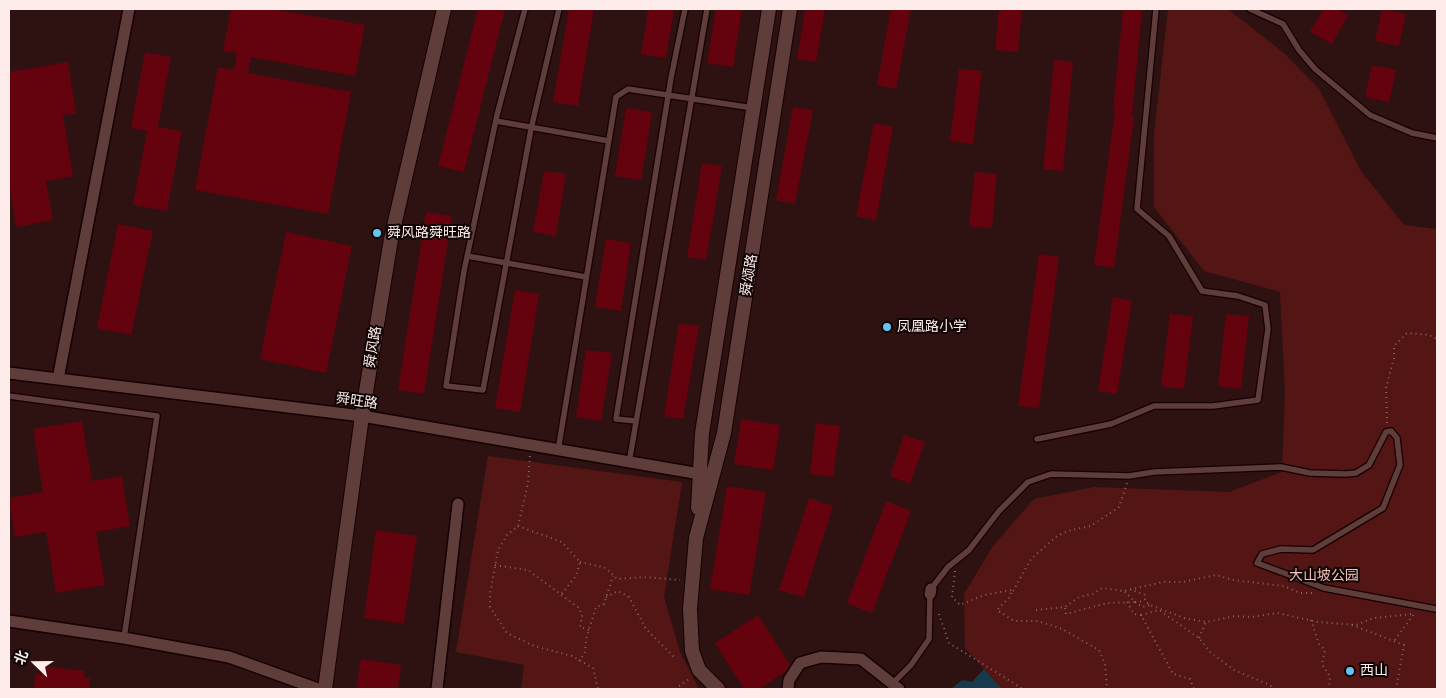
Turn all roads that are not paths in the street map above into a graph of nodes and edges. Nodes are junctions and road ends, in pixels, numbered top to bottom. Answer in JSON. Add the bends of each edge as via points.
{"nodes":[{"id":1,"x":129,"y":9,"type":"edge"},
{"id":2,"x":444,"y":9,"type":"edge"},
{"id":3,"x":525,"y":9,"type":"edge"},
{"id":4,"x":559,"y":9,"type":"edge"},
{"id":5,"x":685,"y":9,"type":"edge"},
{"id":6,"x":707,"y":9,"type":"edge"},
{"id":7,"x":769,"y":9,"type":"edge"},
{"id":8,"x":790,"y":9,"type":"edge"},
{"id":9,"x":1156,"y":9,"type":"edge"},
{"id":10,"x":1250,"y":9,"type":"edge"},
{"id":11,"x":668,"y":95,"type":"junction"},
{"id":12,"x":693,"y":99,"type":"junction"},
{"id":13,"x":753,"y":108,"type":"junction"},
{"id":14,"x":496,"y":121,"type":"junction"},
{"id":15,"x":531,"y":128,"type":"junction"},
{"id":16,"x":1437,"y":138,"type":"edge"},
{"id":17,"x":609,"y":140,"type":"junction"},
{"id":18,"x":467,"y":256,"type":"junction"},
{"id":19,"x":507,"y":263,"type":"junction"},
{"id":20,"x":586,"y":278,"type":"junction"},
{"id":21,"x":9,"y":373,"type":"edge"},
{"id":22,"x":58,"y":379,"type":"junction"},
{"id":23,"x":9,"y":396,"type":"edge"},
{"id":24,"x":362,"y":416,"type":"junction"},
{"id":25,"x":636,"y":421,"type":"junction"},
{"id":26,"x":1037,"y":440,"type":"dead end"},
{"id":27,"x":558,"y":451,"type":"junction"},
{"id":28,"x":629,"y":463,"type":"junction"},
{"id":29,"x":700,"y":474,"type":"junction"},
{"id":30,"x":458,"y":504,"type":"dead end"},
{"id":31,"x":696,"y":538,"type":"junction"},
{"id":32,"x":1436,"y":609,"type":"edge"},
{"id":33,"x":9,"y":621,"type":"edge"},
{"id":34,"x":124,"y":638,"type":"junction"},
{"id":35,"x":896,"y":686,"type":"edge"},
{"id":36,"x":318,"y":689,"type":"edge"},
{"id":37,"x":325,"y":689,"type":"edge"},
{"id":38,"x":437,"y":689,"type":"edge"},
{"id":39,"x":718,"y":689,"type":"edge"},
{"id":40,"x":788,"y":689,"type":"edge"}],
"edges":[{"from":1,"to":22,"type":"street"},
{"from":2,"to":24,"type":"main road","name":"舜风路","via":[[391,239]]},
{"from":3,"to":14,"type":"lane"},
{"from":4,"to":15,"type":"lane"},
{"from":5,"to":11,"type":"lane"},
{"from":6,"to":12,"type":"lane"},
{"from":7,"to":13,"type":"main road","name":"舜颂路"},
{"from":8,"to":31,"type":"main road","name":"舜颂路","via":[[724,433]]},
{"from":9,"to":26,"type":"lane","via":[[1137,209],[1169,236],[1202,291],[1238,296],[1265,305],[1268,329],[1258,400],[1213,406],[1154,406],[1111,424]]},
{"from":10,"to":16,"type":"lane","via":[[1283,24],[1315,69],[1370,115],[1412,133]]},
{"from":11,"to":12,"type":"lane"},
{"from":11,"to":17,"type":"lane","via":[[628,89],[616,97]]},
{"from":11,"to":25,"type":"lane","via":[[616,418]]},
{"from":12,"to":13,"type":"lane"},
{"from":12,"to":25,"type":"lane"},
{"from":13,"to":29,"type":"main road","name":"舜颂路","via":[[702,433]]},
{"from":14,"to":15,"type":"lane"},
{"from":14,"to":18,"type":"lane"},
{"from":15,"to":17,"type":"lane"},
{"from":15,"to":19,"type":"lane"},
{"from":17,"to":20,"type":"lane"},
{"from":18,"to":19,"type":"lane"},
{"from":18,"to":19,"type":"lane","via":[[446,386],[483,390]]},
{"from":19,"to":20,"type":"lane"},
{"from":20,"to":27,"type":"lane"},
{"from":21,"to":22,"type":"street","name":"舜旺路"},
{"from":22,"to":24,"type":"street","name":"舜旺路"},
{"from":23,"to":34,"type":"lane","via":[[156,416]]},
{"from":24,"to":27,"type":"street","name":"舜旺路"},
{"from":24,"to":37,"type":"main road","name":"舜风路"},
{"from":25,"to":28,"type":"lane"},
{"from":27,"to":28,"type":"street","name":"舜旺路"},
{"from":28,"to":29,"type":"street","name":"舜旺路"},
{"from":29,"to":31,"type":"main road","name":"舜颂路"},
{"from":30,"to":38,"type":"street"},
{"from":31,"to":39,"type":"main road","name":"舜颂路","via":[[690,609],[692,651],[700,670]]},
{"from":32,"to":35,"type":"lane","via":[[1324,588],[1257,563],[1262,554],[1281,549],[1313,550],[1383,508],[1400,465],[1397,438],[1391,432],[1386,432],[1369,465],[1356,473],[1310,473],[1281,467],[1154,472],[1129,476],[1051,474],[1028,482],[968,550],[947,568],[930,591],[929,639]]},
{"from":33,"to":34,"type":"street"},
{"from":34,"to":36,"type":"street","via":[[229,657]]},
{"from":35,"to":40,"type":"street","via":[[861,659],[821,657],[800,663],[789,680]]}]}
